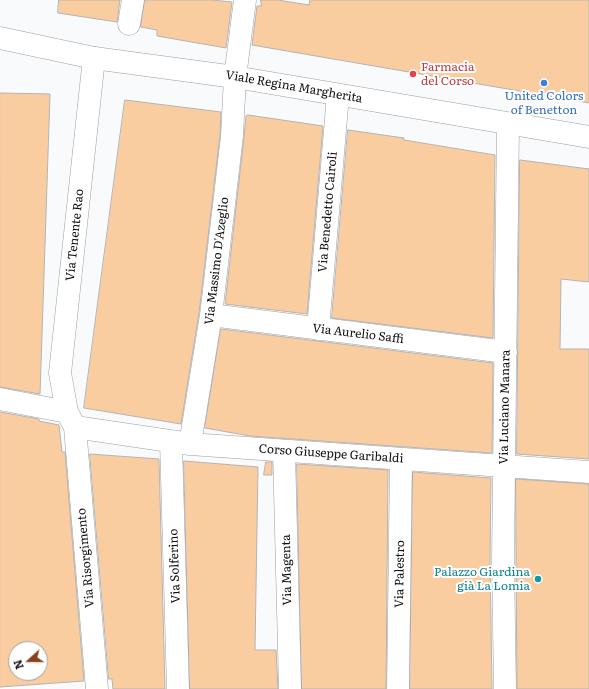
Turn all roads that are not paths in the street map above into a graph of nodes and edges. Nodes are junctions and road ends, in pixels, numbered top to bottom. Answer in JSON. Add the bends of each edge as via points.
{"nodes":[{"id":1,"x":133,"y":0,"type":"edge"},
{"id":2,"x":245,"y":0,"type":"edge"},
{"id":3,"x":130,"y":24,"type":"dead end"},
{"id":4,"x":0,"y":38,"type":"edge"},
{"id":5,"x":94,"y":58,"type":"junction"},
{"id":6,"x":236,"y":77,"type":"junction"},
{"id":7,"x":338,"y":95,"type":"junction"},
{"id":8,"x":508,"y":124,"type":"junction"},
{"id":9,"x":589,"y":137,"type":"edge"},
{"id":10,"x":211,"y":315,"type":"junction"},
{"id":11,"x":318,"y":329,"type":"junction"},
{"id":12,"x":506,"y":352,"type":"junction"},
{"id":13,"x":0,"y":399,"type":"edge"},
{"id":14,"x":71,"y":420,"type":"junction"},
{"id":15,"x":181,"y":443,"type":"junction"},
{"id":16,"x":284,"y":451,"type":"junction"},
{"id":17,"x":401,"y":459,"type":"junction"},
{"id":18,"x":504,"y":466,"type":"junction"},
{"id":19,"x":589,"y":472,"type":"edge"},
{"id":20,"x":97,"y":689,"type":"edge"},
{"id":21,"x":178,"y":689,"type":"edge"},
{"id":22,"x":290,"y":689,"type":"edge"},
{"id":23,"x":398,"y":689,"type":"edge"},
{"id":24,"x":505,"y":689,"type":"edge"}],
"edges":[{"from":1,"to":3,"type":"street"},
{"from":2,"to":6,"type":"street","name":"Via Massimo D'Azeglio"},
{"from":4,"to":5,"type":"street","name":"Viale Regina Margherita"},
{"from":5,"to":6,"type":"street","name":"Viale Regina Margherita"},
{"from":5,"to":14,"type":"street","name":"Via Tenente Rao","via":[[60,373]]},
{"from":6,"to":7,"type":"street","name":"Viale Regina Margherita"},
{"from":6,"to":10,"type":"street","name":"Via Massimo D'Azeglio","via":[[232,136]]},
{"from":7,"to":8,"type":"street","name":"Viale Regina Margherita"},
{"from":7,"to":11,"type":"street","name":"Via Benedetto Cairoli"},
{"from":8,"to":9,"type":"street","name":"Viale Regina Margherita"},
{"from":8,"to":12,"type":"street","name":"Via Luciano Manara"},
{"from":10,"to":11,"type":"street","name":"Via Aurelio Saffi"},
{"from":10,"to":15,"type":"street","name":"Via Massimo D'Azeglio"},
{"from":11,"to":12,"type":"street","name":"Via Aurelio Saffi"},
{"from":12,"to":18,"type":"street","name":"Via Luciano Manara"},
{"from":13,"to":14,"type":"street","name":"Corso Giuseppe Garibaldi"},
{"from":14,"to":15,"type":"street","name":"Corso Giuseppe Garibaldi"},
{"from":14,"to":20,"type":"street","name":"Via Risorgimento"},
{"from":15,"to":16,"type":"street","name":"Corso Giuseppe Garibaldi"},
{"from":15,"to":21,"type":"street","name":"Via Solferino"},
{"from":16,"to":17,"type":"street","name":"Corso Giuseppe Garibaldi"},
{"from":16,"to":22,"type":"street","name":"Via Magenta"},
{"from":17,"to":18,"type":"street","name":"Corso Giuseppe Garibaldi"},
{"from":17,"to":23,"type":"street","name":"Via Palestro"},
{"from":18,"to":19,"type":"street","name":"Corso Giuseppe Garibaldi"},
{"from":18,"to":24,"type":"street","name":"Via Luciano Manara"}]}
